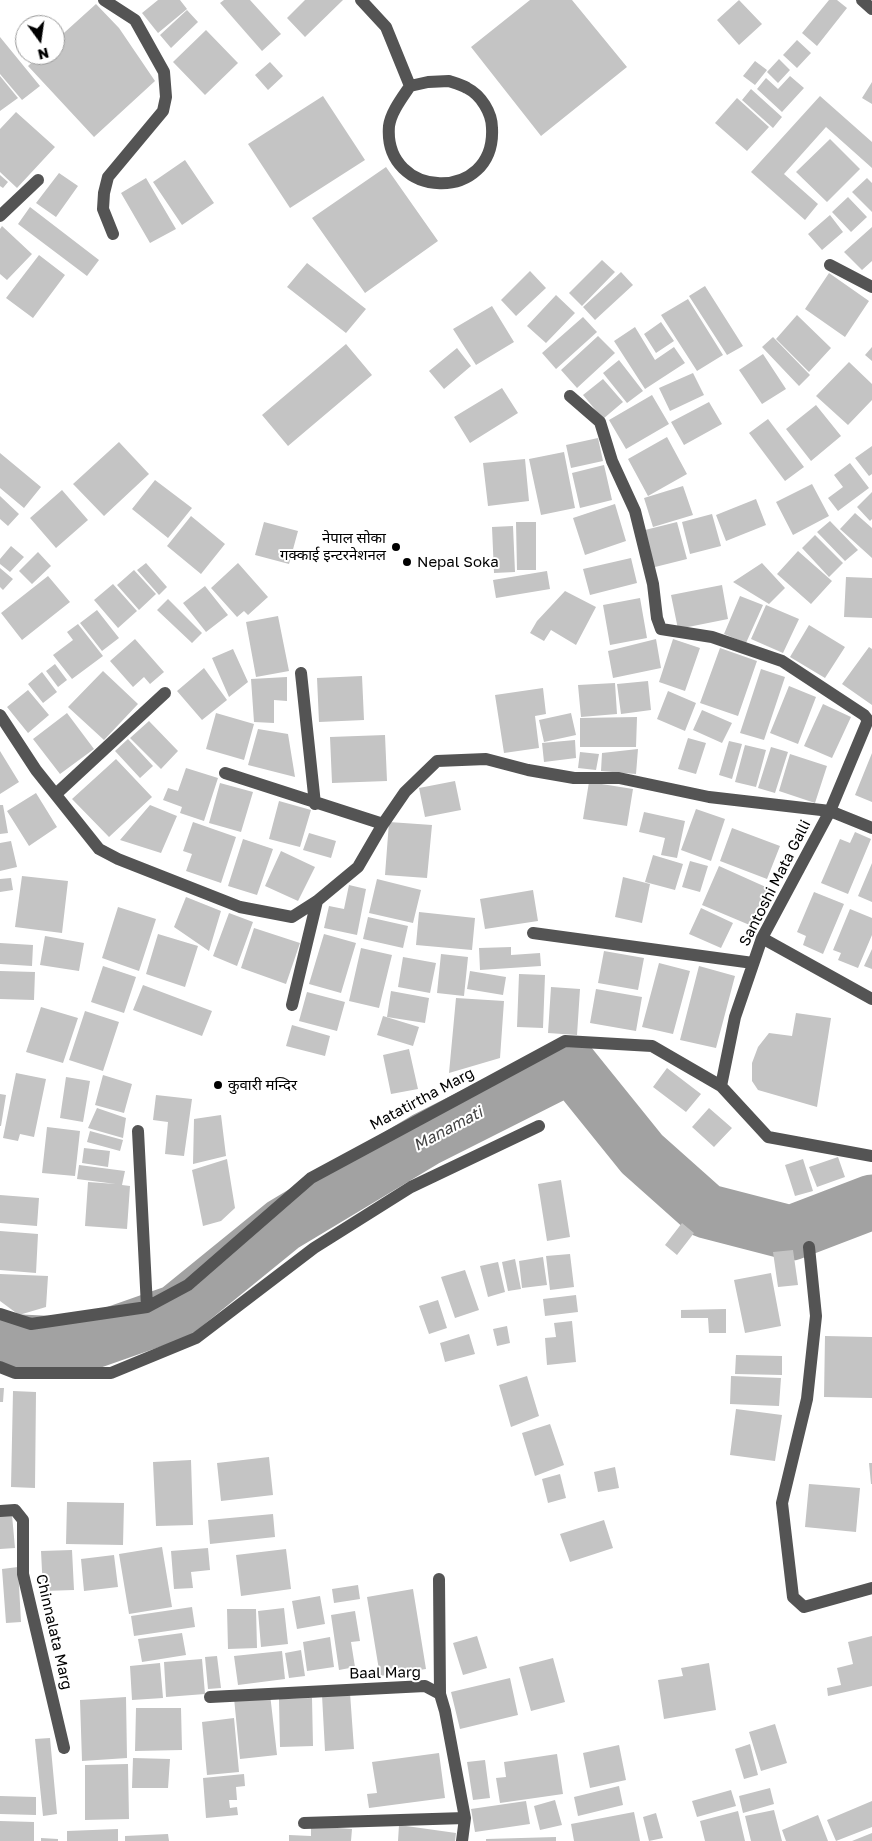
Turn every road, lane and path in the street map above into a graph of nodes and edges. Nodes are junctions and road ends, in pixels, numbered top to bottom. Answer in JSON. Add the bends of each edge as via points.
{"nodes":[{"id":1,"x":104,"y":0,"type":"edge"},
{"id":2,"x":361,"y":0,"type":"edge"},
{"id":3,"x":862,"y":0,"type":"edge"},
{"id":4,"x":872,"y":9,"type":"edge"},
{"id":5,"x":410,"y":86,"type":"junction"},
{"id":6,"x":38,"y":180,"type":"dead end"},
{"id":7,"x":0,"y":216,"type":"edge"},
{"id":8,"x":113,"y":234,"type":"dead end"},
{"id":9,"x":830,"y":265,"type":"dead end"},
{"id":10,"x":872,"y":287,"type":"edge"},
{"id":11,"x":570,"y":396,"type":"dead end"},
{"id":12,"x":301,"y":673,"type":"dead end"},
{"id":13,"x":166,"y":693,"type":"dead end"},
{"id":14,"x":0,"y":715,"type":"edge"},
{"id":15,"x":225,"y":773,"type":"dead end"},
{"id":16,"x":56,"y":794,"type":"junction"},
{"id":17,"x":315,"y":804,"type":"junction"},
{"id":18,"x":830,"y":811,"type":"junction"},
{"id":19,"x":382,"y":824,"type":"junction"},
{"id":20,"x":872,"y":828,"type":"edge"},
{"id":21,"x":317,"y":901,"type":"junction"},
{"id":22,"x":533,"y":933,"type":"dead end"},
{"id":23,"x":762,"y":938,"type":"junction"},
{"id":24,"x":753,"y":963,"type":"junction"},
{"id":25,"x":872,"y":999,"type":"edge"},
{"id":26,"x":292,"y":1005,"type":"dead end"},
{"id":27,"x":721,"y":1086,"type":"junction"},
{"id":28,"x":539,"y":1126,"type":"dead end"},
{"id":29,"x":138,"y":1131,"type":"dead end"},
{"id":30,"x":872,"y":1156,"type":"edge"},
{"id":31,"x":809,"y":1247,"type":"dead end"},
{"id":32,"x":147,"y":1307,"type":"junction"},
{"id":33,"x":0,"y":1314,"type":"edge"},
{"id":34,"x":0,"y":1368,"type":"edge"},
{"id":35,"x":0,"y":1511,"type":"edge"},
{"id":36,"x":440,"y":1579,"type":"dead end"},
{"id":37,"x":872,"y":1588,"type":"edge"},
{"id":38,"x":440,"y":1694,"type":"junction"},
{"id":39,"x":210,"y":1697,"type":"dead end"},
{"id":40,"x":64,"y":1748,"type":"dead end"},
{"id":41,"x":464,"y":1818,"type":"junction"},
{"id":42,"x":304,"y":1822,"type":"dead end"},
{"id":43,"x":462,"y":1841,"type":"edge"}],
"edges":[{"from":1,"to":8,"type":"street","via":[[135,20],[164,72],[166,97],[163,111],[108,177],[103,209]]},
{"from":2,"to":5,"type":"street","via":[[386,27]]},
{"from":3,"to":4,"type":"street"},
{"from":5,"to":5,"type":"street","via":[[396,106],[389,125],[390,145],[399,164],[414,178],[433,184],[454,184],[472,175],[486,160],[493,141],[492,120],[483,102],[468,88],[449,81]]},
{"from":6,"to":7,"type":"street"},
{"from":9,"to":10,"type":"street"},
{"from":11,"to":18,"type":"street","name":"Santoshi Mata Galli","via":[[600,422],[612,461],[635,511],[661,629],[712,638],[782,661],[868,720]]},
{"from":12,"to":17,"type":"street"},
{"from":13,"to":16,"type":"street"},
{"from":14,"to":16,"type":"street"},
{"from":15,"to":17,"type":"street"},
{"from":16,"to":21,"type":"street","via":[[98,849],[118,860],[240,907],[292,917]]},
{"from":17,"to":19,"type":"street"},
{"from":18,"to":19,"type":"street","via":[[709,797],[619,778],[574,778],[486,759],[437,761],[405,792]]},
{"from":18,"to":20,"type":"street"},
{"from":18,"to":23,"type":"street","name":"Santoshi Mata Galli"},
{"from":19,"to":21,"type":"street","via":[[358,867]]},
{"from":21,"to":26,"type":"street"},
{"from":22,"to":24,"type":"street"},
{"from":23,"to":24,"type":"street","name":"Santoshi Mata Galli"},
{"from":23,"to":25,"type":"street"},
{"from":24,"to":27,"type":"street","name":"Santoshi Mata Galli","via":[[735,1017]]},
{"from":27,"to":30,"type":"street","name":"Matatirtha Marg","via":[[768,1137]]},
{"from":27,"to":32,"type":"street","name":"Matatirtha Marg","via":[[652,1046],[565,1041],[311,1178],[188,1286]]},
{"from":28,"to":34,"type":"street","via":[[403,1192],[314,1248],[196,1338],[111,1373],[16,1373]]},
{"from":29,"to":32,"type":"street"},
{"from":31,"to":37,"type":"street","via":[[816,1316],[807,1400],[782,1503],[793,1597],[804,1607]]},
{"from":32,"to":33,"type":"street","name":"Matatirtha Marg","via":[[31,1324]]},
{"from":35,"to":40,"type":"street","name":"Chinnalata Marg","via":[[15,1510],[23,1520],[23,1574]]},
{"from":36,"to":38,"type":"street"},
{"from":38,"to":39,"type":"street","name":"Baal Marg","via":[[425,1686]]},
{"from":38,"to":41,"type":"street"},
{"from":41,"to":42,"type":"street"},
{"from":41,"to":43,"type":"street"}]}
